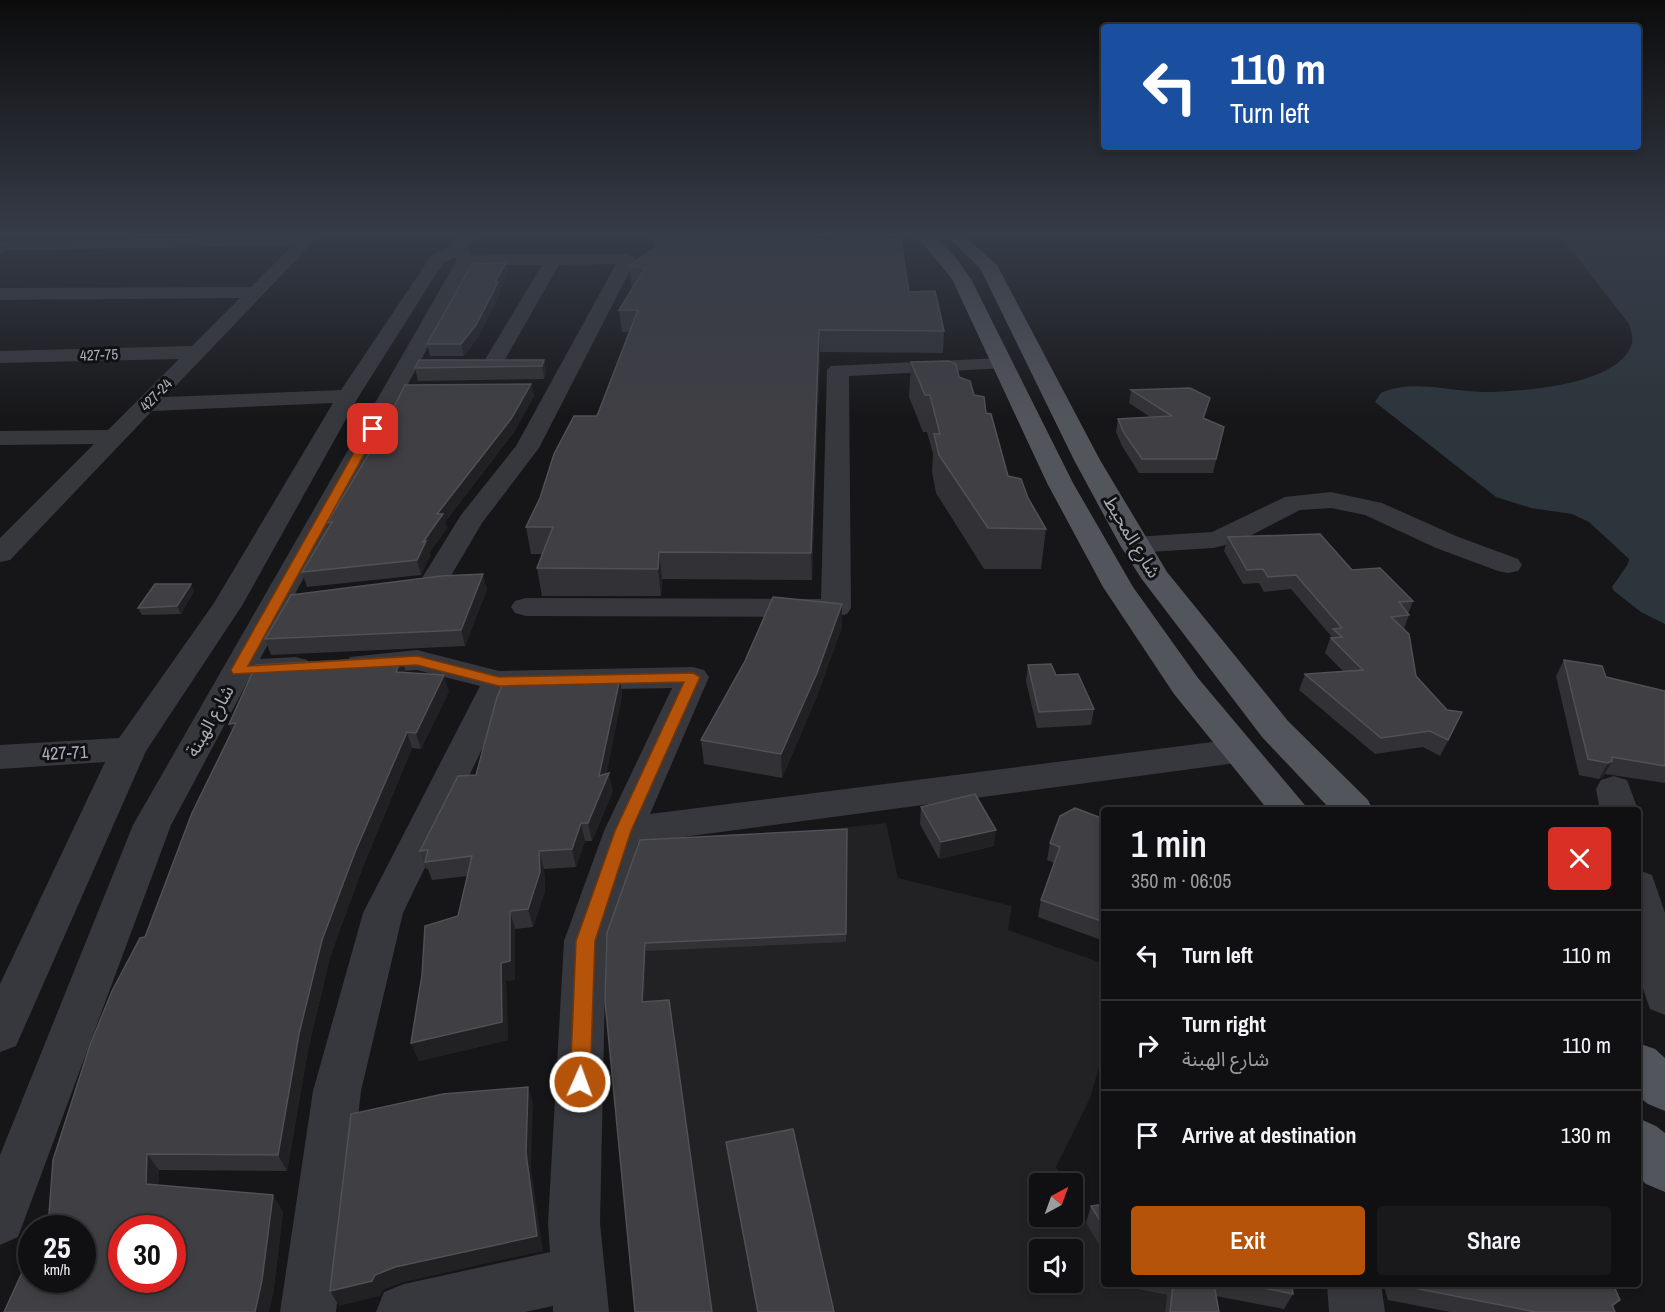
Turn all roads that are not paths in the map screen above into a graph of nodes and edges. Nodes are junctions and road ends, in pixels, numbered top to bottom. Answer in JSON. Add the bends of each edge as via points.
{"nodes":[{"id":1,"x":251,"y":296,"type":"edge"},
{"id":2,"x":413,"y":296,"type":"edge"},
{"id":3,"x":446,"y":296,"type":"edge"},
{"id":4,"x":529,"y":296,"type":"edge"},
{"id":5,"x":604,"y":296,"type":"edge"},
{"id":6,"x":970,"y":296,"type":"edge"},
{"id":7,"x":1004,"y":296,"type":"edge"},
{"id":8,"x":197,"y":352,"type":"junction"},
{"id":9,"x":0,"y":357,"type":"edge"},
{"id":10,"x":515,"y":363,"type":"edge"},
{"id":11,"x":1001,"y":364,"type":"junction"},
{"id":12,"x":348,"y":396,"type":"junction"},
{"id":13,"x":147,"y":405,"type":"junction"},
{"id":14,"x":114,"y":437,"type":"junction"},
{"id":15,"x":0,"y":438,"type":"edge"},
{"id":16,"x":1134,"y":545,"type":"junction"},
{"id":17,"x":3,"y":548,"type":"edge"},
{"id":18,"x":1508,"y":565,"type":"dead end"},
{"id":19,"x":376,"y":592,"type":"edge"},
{"id":20,"x":309,"y":599,"type":"edge"},
{"id":21,"x":275,"y":603,"type":"junction"},
{"id":22,"x":228,"y":604,"type":"junction"},
{"id":23,"x":526,"y":607,"type":"dead end"},
{"id":24,"x":238,"y":670,"type":"junction"},
{"id":25,"x":499,"y":681,"type":"junction"},
{"id":26,"x":129,"y":749,"type":"junction"},
{"id":27,"x":1236,"y":751,"type":"junction"},
{"id":28,"x":0,"y":757,"type":"edge"},
{"id":29,"x":1287,"y":807,"type":"edge"},
{"id":30,"x":1351,"y":807,"type":"edge"},
{"id":31,"x":623,"y":831,"type":"junction"},
{"id":32,"x":1641,"y":898,"type":"edge"},
{"id":33,"x":1665,"y":996,"type":"edge"},
{"id":34,"x":0,"y":1032,"type":"edge"},
{"id":35,"x":1641,"y":1068,"type":"edge"},
{"id":36,"x":1665,"y":1088,"type":"edge"},
{"id":37,"x":1641,"y":1146,"type":"edge"},
{"id":38,"x":1665,"y":1166,"type":"edge"},
{"id":39,"x":0,"y":1219,"type":"edge"},
{"id":40,"x":1354,"y":1287,"type":"edge"},
{"id":41,"x":580,"y":1293,"type":"edge"},
{"id":42,"x":308,"y":1312,"type":"edge"},
{"id":43,"x":404,"y":1312,"type":"edge"},
{"id":44,"x":1357,"y":1312,"type":"edge"}],
"edges":[{"from":1,"to":8,"type":"street","name":"427-24"},
{"from":2,"to":12,"type":"street"},
{"from":3,"to":21,"type":"street","name":"شارع الهبنة","via":[[415,377]]},
{"from":4,"to":10,"type":"street","via":[[484,363]]},
{"from":5,"to":19,"type":"street","via":[[554,376],[527,448],[470,521],[432,585]]},
{"from":6,"to":11,"type":"main road","name":"شارع المحيط"},
{"from":7,"to":16,"type":"main road","name":"شارع المحيط"},
{"from":8,"to":9,"type":"street","name":"427-75"},
{"from":8,"to":13,"type":"street","name":"427-24"},
{"from":11,"to":23,"type":"street","via":[[838,370],[836,608]]},
{"from":11,"to":27,"type":"main road","name":"شارع المحيط","via":[[1096,551],[1151,638]]},
{"from":12,"to":13,"type":"street"},
{"from":12,"to":22,"type":"street"},
{"from":13,"to":14,"type":"street","name":"427-24"},
{"from":14,"to":15,"type":"street"},
{"from":14,"to":17,"type":"street","name":"427-24"},
{"from":16,"to":18,"type":"street","via":[[1213,540],[1294,503],[1331,500],[1373,509]]},
{"from":16,"to":30,"type":"main road","name":"شارع المحيط","via":[[1215,657],[1275,729]]},
{"from":20,"to":21,"type":"street"},
{"from":21,"to":22,"type":"street"},
{"from":21,"to":24,"type":"street","name":"شارع الهبنة"},
{"from":22,"to":26,"type":"street"},
{"from":24,"to":25,"type":"street","via":[[417,660]]},
{"from":24,"to":39,"type":"street","name":"شارع الهبنة","via":[[152,825]]},
{"from":25,"to":31,"type":"street","via":[[693,677]]},
{"from":25,"to":42,"type":"street","via":[[383,913],[337,1091]]},
{"from":26,"to":28,"type":"street","name":"427-71"},
{"from":26,"to":34,"type":"street"},
{"from":27,"to":29,"type":"main road","name":"شارع المحيط"},
{"from":27,"to":31,"type":"street"},
{"from":31,"to":41,"type":"street","via":[[585,941],[574,1223]]},
{"from":32,"to":33,"type":"street"},
{"from":35,"to":36,"type":"main road"},
{"from":37,"to":38,"type":"main road"},
{"from":40,"to":44,"type":"street"},
{"from":41,"to":43,"type":"street"}]}
